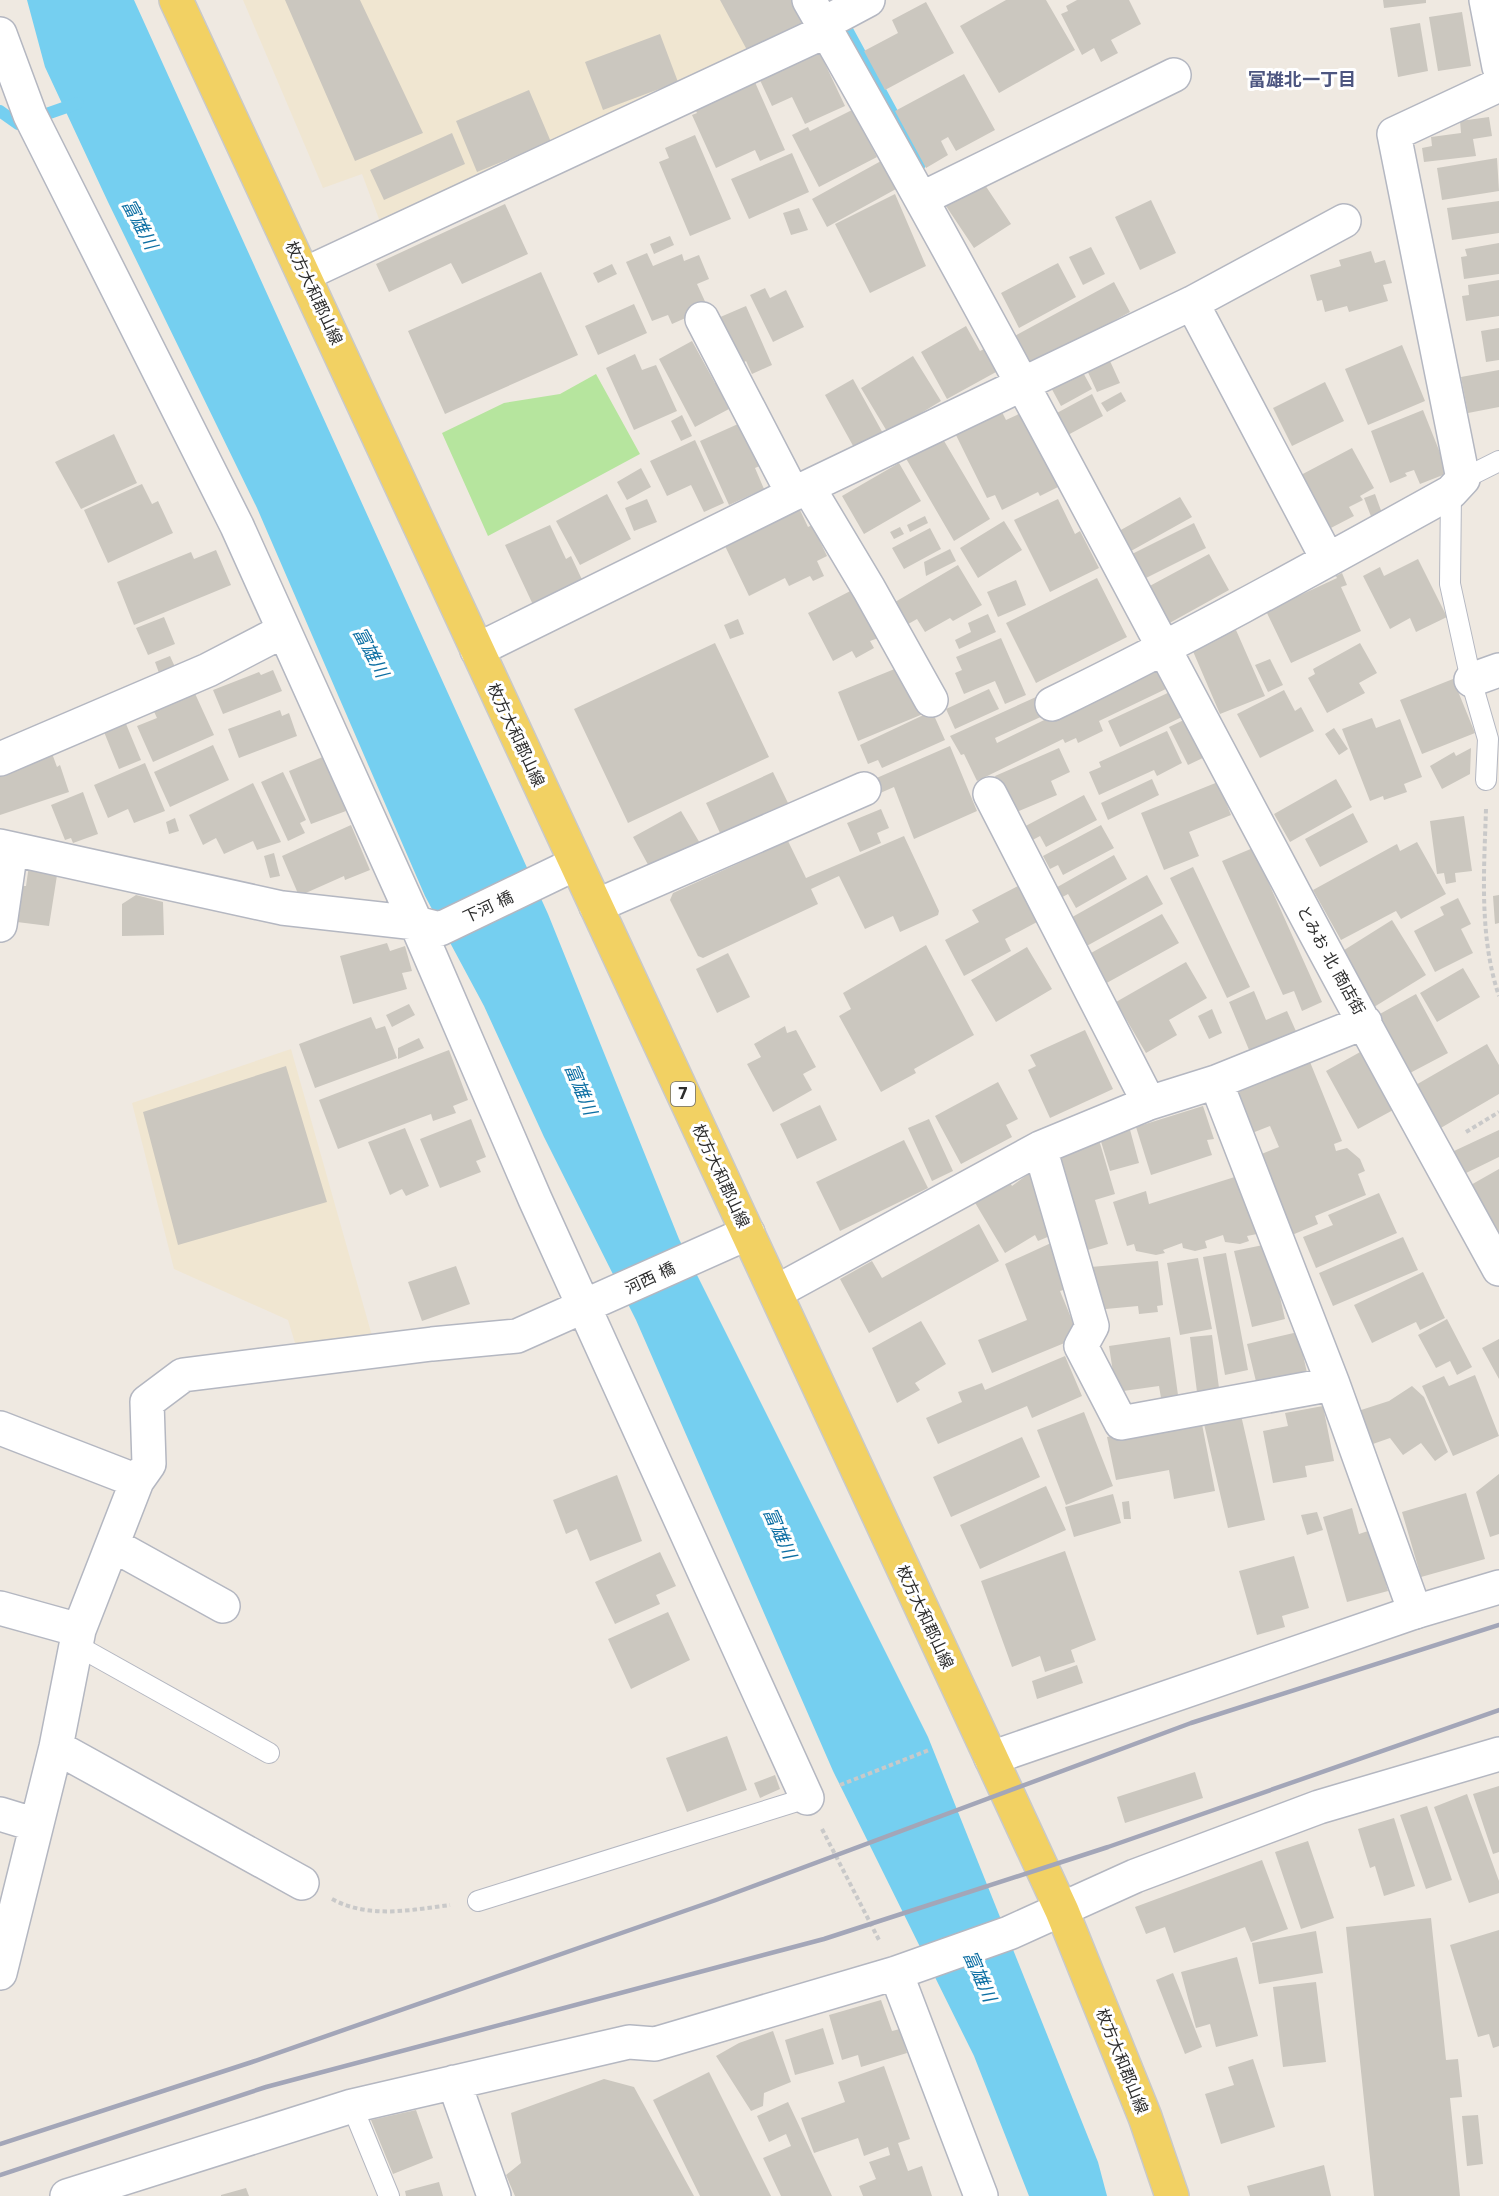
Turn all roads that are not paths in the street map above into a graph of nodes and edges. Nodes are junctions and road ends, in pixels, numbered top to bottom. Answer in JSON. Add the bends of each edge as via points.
{"nodes":[{"id":1,"x":176,"y":0,"type":"edge"},
{"id":2,"x":868,"y":0,"type":"edge"},
{"id":3,"x":1485,"y":0,"type":"edge"},
{"id":4,"x":819,"y":19,"type":"edge"},
{"id":5,"x":0,"y":34,"type":"edge"},
{"id":6,"x":1499,"y":67,"type":"edge"},
{"id":7,"x":1174,"y":75,"type":"dead end"},
{"id":8,"x":1499,"y":85,"type":"edge"},
{"id":9,"x":921,"y":199,"type":"junction"},
{"id":10,"x":1344,"y":220,"type":"dead end"},
{"id":11,"x":305,"y":274,"type":"junction"},
{"id":12,"x":1192,"y":303,"type":"junction"},
{"id":13,"x":702,"y":319,"type":"dead end"},
{"id":14,"x":1021,"y":384,"type":"junction"},
{"id":15,"x":1499,"y":461,"type":"edge"},
{"id":16,"x":1457,"y":486,"type":"junction"},
{"id":17,"x":801,"y":490,"type":"junction"},
{"id":18,"x":1329,"y":560,"type":"junction"},
{"id":19,"x":283,"y":631,"type":"junction"},
{"id":20,"x":1166,"y":649,"type":"junction"},
{"id":21,"x":477,"y":650,"type":"junction"},
{"id":22,"x":1485,"y":675,"type":"edge"},
{"id":23,"x":931,"y":700,"type":"dead end"},
{"id":24,"x":1052,"y":704,"type":"dead end"},
{"id":25,"x":0,"y":759,"type":"edge"},
{"id":26,"x":1486,"y":780,"type":"road end"},
{"id":27,"x":864,"y":789,"type":"dead end"},
{"id":28,"x":990,"y":794,"type":"dead end"},
{"id":29,"x":5,"y":848,"type":"edge"},
{"id":30,"x":575,"y":864,"type":"junction"},
{"id":31,"x":596,"y":906,"type":"junction"},
{"id":32,"x":0,"y":925,"type":"edge"},
{"id":33,"x":428,"y":926,"type":"junction"},
{"id":34,"x":1365,"y":1022,"type":"junction"},
{"id":35,"x":1216,"y":1082,"type":"junction"},
{"id":36,"x":1149,"y":1103,"type":"junction"},
{"id":37,"x":1040,"y":1148,"type":"junction"},
{"id":38,"x":748,"y":1233,"type":"junction"},
{"id":39,"x":1499,"y":1269,"type":"edge"},
{"id":40,"x":776,"y":1292,"type":"junction"},
{"id":41,"x":598,"y":1302,"type":"junction"},
{"id":42,"x":1333,"y":1384,"type":"junction"},
{"id":43,"x":0,"y":1428,"type":"edge"},
{"id":44,"x":137,"y":1481,"type":"junction"},
{"id":45,"x":113,"y":1545,"type":"junction"},
{"id":46,"x":1499,"y":1587,"type":"edge"},
{"id":47,"x":223,"y":1606,"type":"dead end"},
{"id":48,"x":0,"y":1608,"type":"edge"},
{"id":49,"x":1415,"y":1612,"type":"junction"},
{"id":50,"x":77,"y":1638,"type":"junction"},
{"id":51,"x":56,"y":1747,"type":"junction"},
{"id":52,"x":268,"y":1753,"type":"dead end"},
{"id":53,"x":1499,"y":1754,"type":"edge"},
{"id":54,"x":991,"y":1758,"type":"junction"},
{"id":55,"x":807,"y":1798,"type":"joint"},
{"id":56,"x":0,"y":1814,"type":"edge"},
{"id":57,"x":36,"y":1825,"type":"junction"},
{"id":58,"x":302,"y":1883,"type":"road end"},
{"id":59,"x":478,"y":1901,"type":"road end"},
{"id":60,"x":1062,"y":1911,"type":"junction"},
{"id":61,"x":902,"y":1971,"type":"junction"},
{"id":62,"x":0,"y":1973,"type":"edge"},
{"id":63,"x":454,"y":2082,"type":"junction"},
{"id":64,"x":352,"y":2106,"type":"junction"},
{"id":65,"x":67,"y":2196,"type":"edge"},
{"id":66,"x":389,"y":2196,"type":"edge"},
{"id":67,"x":494,"y":2196,"type":"edge"},
{"id":68,"x":981,"y":2196,"type":"edge"},
{"id":69,"x":1172,"y":2196,"type":"edge"}],
"edges":[{"from":1,"to":11,"type":"main road","name":"枚方大和郡山線","number":"7"},
{"from":2,"to":4,"type":"street"},
{"from":3,"to":6,"type":"street"},
{"from":4,"to":9,"type":"street","name":"とみお 北 商店街"},
{"from":4,"to":11,"type":"street"},
{"from":5,"to":19,"type":"street","via":[[30,115],[237,526]]},
{"from":7,"to":9,"type":"street"},
{"from":8,"to":16,"type":"street","via":[[1394,134]]},
{"from":9,"to":14,"type":"street","name":"とみお 北 商店街"},
{"from":10,"to":12,"type":"street"},
{"from":11,"to":21,"type":"main road","name":"枚方大和郡山線","number":"7"},
{"from":12,"to":14,"type":"street"},
{"from":12,"to":18,"type":"street"},
{"from":13,"to":17,"type":"street"},
{"from":14,"to":17,"type":"street"},
{"from":14,"to":20,"type":"street","name":"とみお 北 商店街"},
{"from":15,"to":16,"type":"lane"},
{"from":16,"to":18,"type":"street"},
{"from":16,"to":22,"type":"lane","via":[[1450,584]]},
{"from":17,"to":21,"type":"street"},
{"from":17,"to":23,"type":"street","via":[[869,588]]},
{"from":18,"to":20,"type":"street"},
{"from":19,"to":25,"type":"street","via":[[208,670]]},
{"from":19,"to":33,"type":"street"},
{"from":20,"to":24,"type":"street"},
{"from":20,"to":34,"type":"street","name":"とみお 北 商店街"},
{"from":21,"to":30,"type":"main road","name":"枚方大和郡山線","number":"7"},
{"from":22,"to":26,"type":"lane"},
{"from":27,"to":31,"type":"street"},
{"from":28,"to":36,"type":"street"},
{"from":29,"to":32,"type":"street"},
{"from":29,"to":33,"type":"street","via":[[282,908]]},
{"from":30,"to":31,"type":"main road","name":"枚方大和郡山線","number":"7"},
{"from":30,"to":33,"type":"street","name":"下河 橋","via":[[536,885]]},
{"from":31,"to":38,"type":"main road","name":"枚方大和郡山線","number":"7"},
{"from":33,"to":41,"type":"street","via":[[535,1198]]},
{"from":34,"to":35,"type":"street"},
{"from":34,"to":39,"type":"street","name":"とみお 北 商店街"},
{"from":35,"to":36,"type":"street"},
{"from":35,"to":42,"type":"street"},
{"from":36,"to":37,"type":"street"},
{"from":37,"to":40,"type":"street"},
{"from":37,"to":42,"type":"street","via":[[1092,1326],[1081,1346],[1120,1423]]},
{"from":38,"to":40,"type":"main road","name":"枚方大和郡山線","number":"7"},
{"from":38,"to":41,"type":"street","name":"河西 橋"},
{"from":40,"to":54,"type":"main road","name":"枚方大和郡山線","number":"7"},
{"from":41,"to":44,"type":"street","name":"河西 橋","via":[[517,1336],[183,1375],[147,1402],[149,1464]]},
{"from":41,"to":55,"type":"street"},
{"from":42,"to":49,"type":"street"},
{"from":43,"to":44,"type":"street"},
{"from":44,"to":45,"type":"street"},
{"from":45,"to":47,"type":"street"},
{"from":45,"to":50,"type":"street"},
{"from":46,"to":49,"type":"street"},
{"from":48,"to":50,"type":"street"},
{"from":49,"to":54,"type":"street"},
{"from":50,"to":51,"type":"street"},
{"from":50,"to":52,"type":"lane"},
{"from":51,"to":57,"type":"street"},
{"from":51,"to":58,"type":"street"},
{"from":53,"to":60,"type":"street","via":[[1319,1807],[1136,1876]]},
{"from":54,"to":60,"type":"main road","name":"枚方大和郡山線","number":"7"},
{"from":55,"to":59,"type":"lane"},
{"from":56,"to":57,"type":"street"},
{"from":57,"to":62,"type":"street"},
{"from":60,"to":61,"type":"street"},
{"from":60,"to":69,"type":"main road","name":"枚方大和郡山線","number":"7"},
{"from":61,"to":63,"type":"street","via":[[655,2044],[629,2042]]},
{"from":61,"to":68,"type":"street"},
{"from":63,"to":64,"type":"street"},
{"from":63,"to":67,"type":"street"},
{"from":64,"to":65,"type":"street"},
{"from":64,"to":66,"type":"lane"}]}
